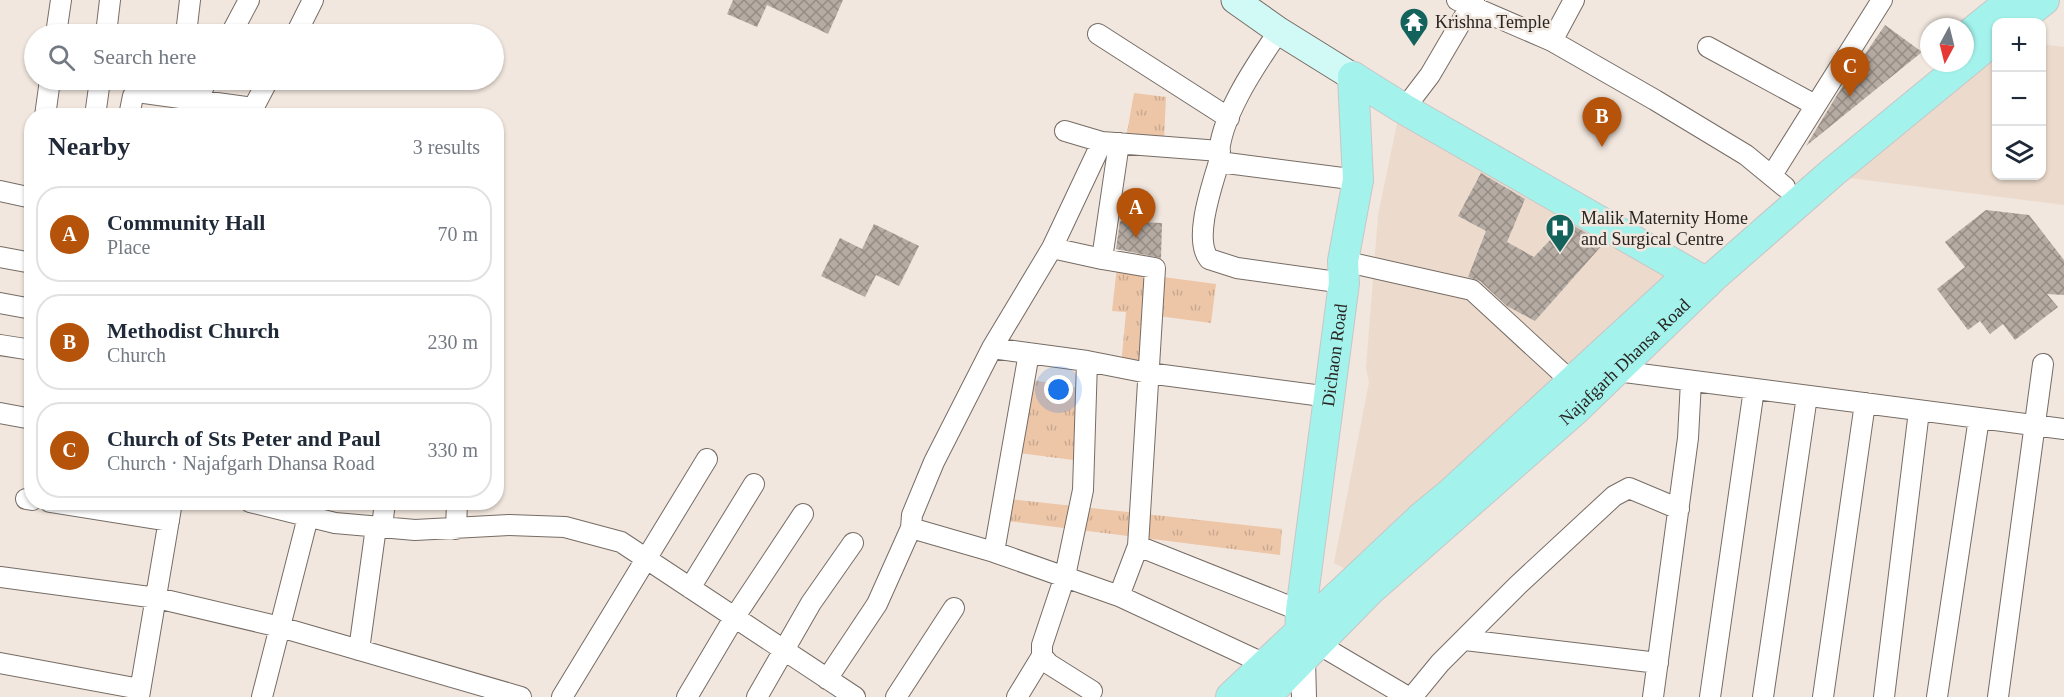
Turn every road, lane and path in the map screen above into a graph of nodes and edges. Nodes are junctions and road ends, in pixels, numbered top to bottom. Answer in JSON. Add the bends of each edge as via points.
{"nodes":[{"id":1,"x":61,"y":0,"type":"edge"},
{"id":2,"x":110,"y":0,"type":"edge"},
{"id":3,"x":190,"y":0,"type":"edge"},
{"id":4,"x":249,"y":0,"type":"edge"},
{"id":5,"x":313,"y":0,"type":"edge"},
{"id":6,"x":1235,"y":0,"type":"edge"},
{"id":7,"x":1574,"y":0,"type":"edge"},
{"id":8,"x":1882,"y":0,"type":"edge"},
{"id":9,"x":2012,"y":0,"type":"edge"},
{"id":10,"x":2044,"y":0,"type":"edge"},
{"id":11,"x":1467,"y":2,"type":"edge"},
{"id":12,"x":2021,"y":18,"type":"edge"},
{"id":13,"x":57,"y":24,"type":"edge"},
{"id":14,"x":107,"y":24,"type":"edge"},
{"id":15,"x":187,"y":24,"type":"edge"},
{"id":16,"x":236,"y":24,"type":"edge"},
{"id":17,"x":301,"y":24,"type":"edge"},
{"id":18,"x":1974,"y":31,"type":"edge"},
{"id":19,"x":1279,"y":32,"type":"junction"},
{"id":20,"x":1098,"y":34,"type":"dead end"},
{"id":21,"x":1552,"y":41,"type":"junction"},
{"id":22,"x":1992,"y":41,"type":"edge"},
{"id":23,"x":1708,"y":48,"type":"dead end"},
{"id":24,"x":1922,"y":72,"type":"edge"},
{"id":25,"x":1353,"y":77,"type":"junction"},
{"id":26,"x":49,"y":90,"type":"edge"},
{"id":27,"x":99,"y":90,"type":"edge"},
{"id":28,"x":263,"y":90,"type":"edge"},
{"id":29,"x":185,"y":92,"type":"edge"},
{"id":30,"x":1815,"y":105,"type":"junction"},
{"id":31,"x":46,"y":108,"type":"edge"},
{"id":32,"x":96,"y":108,"type":"edge"},
{"id":33,"x":131,"y":108,"type":"edge"},
{"id":34,"x":238,"y":108,"type":"edge"},
{"id":35,"x":253,"y":108,"type":"edge"},
{"id":36,"x":1404,"y":109,"type":"junction"},
{"id":37,"x":1229,"y":118,"type":"junction"},
{"id":38,"x":1065,"y":131,"type":"dead end"},
{"id":39,"x":1111,"y":142,"type":"junction"},
{"id":40,"x":1220,"y":157,"type":"junction"},
{"id":41,"x":1358,"y":180,"type":"junction"},
{"id":42,"x":1778,"y":181,"type":"junction"},
{"id":43,"x":0,"y":191,"type":"edge"},
{"id":44,"x":24,"y":196,"type":"edge"},
{"id":45,"x":1053,"y":248,"type":"junction"},
{"id":46,"x":0,"y":257,"type":"edge"},
{"id":47,"x":1102,"y":259,"type":"junction"},
{"id":48,"x":24,"y":262,"type":"edge"},
{"id":49,"x":1344,"y":272,"type":"junction"},
{"id":50,"x":1699,"y":278,"type":"junction"},
{"id":51,"x":0,"y":303,"type":"edge"},
{"id":52,"x":24,"y":308,"type":"edge"},
{"id":53,"x":0,"y":345,"type":"edge"},
{"id":54,"x":992,"y":348,"type":"junction"},
{"id":55,"x":24,"y":349,"type":"edge"},
{"id":56,"x":1029,"y":353,"type":"junction"},
{"id":57,"x":1087,"y":361,"type":"junction"},
{"id":58,"x":2043,"y":364,"type":"dead end"},
{"id":59,"x":1617,"y":371,"type":"junction"},
{"id":60,"x":1148,"y":373,"type":"junction"},
{"id":61,"x":1691,"y":381,"type":"junction"},
{"id":62,"x":1572,"y":382,"type":"junction"},
{"id":63,"x":1754,"y":389,"type":"junction"},
{"id":64,"x":1807,"y":396,"type":"junction"},
{"id":65,"x":1330,"y":397,"type":"junction"},
{"id":66,"x":1865,"y":404,"type":"junction"},
{"id":67,"x":1919,"y":411,"type":"junction"},
{"id":68,"x":0,"y":413,"type":"edge"},
{"id":69,"x":24,"y":418,"type":"edge"},
{"id":70,"x":1979,"y":418,"type":"junction"},
{"id":71,"x":2035,"y":426,"type":"junction"},
{"id":72,"x":2064,"y":429,"type":"edge"},
{"id":73,"x":707,"y":459,"type":"dead end"},
{"id":74,"x":754,"y":484,"type":"dead end"},
{"id":75,"x":1679,"y":509,"type":"junction"},
{"id":76,"x":147,"y":510,"type":"edge"},
{"id":77,"x":298,"y":510,"type":"edge"},
{"id":78,"x":383,"y":510,"type":"edge"},
{"id":79,"x":457,"y":510,"type":"edge"},
{"id":80,"x":171,"y":512,"type":"edge"},
{"id":81,"x":316,"y":513,"type":"edge"},
{"id":82,"x":803,"y":514,"type":"dead end"},
{"id":83,"x":379,"y":527,"type":"junction"},
{"id":84,"x":911,"y":528,"type":"junction"},
{"id":85,"x":456,"y":529,"type":"junction"},
{"id":86,"x":853,"y":543,"type":"dead end"},
{"id":87,"x":1138,"y":546,"type":"junction"},
{"id":88,"x":994,"y":552,"type":"junction"},
{"id":89,"x":647,"y":560,"type":"junction"},
{"id":90,"x":1065,"y":576,"type":"junction"},
{"id":91,"x":0,"y":577,"type":"edge"},
{"id":92,"x":690,"y":588,"type":"junction"},
{"id":93,"x":1119,"y":596,"type":"junction"},
{"id":94,"x":157,"y":598,"type":"junction"},
{"id":95,"x":954,"y":608,"type":"dead end"},
{"id":96,"x":734,"y":618,"type":"junction"},
{"id":97,"x":280,"y":627,"type":"junction"},
{"id":98,"x":1305,"y":637,"type":"junction"},
{"id":99,"x":1465,"y":640,"type":"junction"},
{"id":100,"x":359,"y":650,"type":"junction"},
{"id":101,"x":784,"y":651,"type":"junction"},
{"id":102,"x":1042,"y":656,"type":"junction"},
{"id":103,"x":0,"y":663,"type":"edge"},
{"id":104,"x":1658,"y":663,"type":"junction"},
{"id":105,"x":1265,"y":664,"type":"junction"},
{"id":106,"x":829,"y":687,"type":"edge"},
{"id":107,"x":1092,"y":691,"type":"dead end"},
{"id":108,"x":139,"y":693,"type":"edge"},
{"id":109,"x":262,"y":697,"type":"edge"},
{"id":110,"x":521,"y":697,"type":"edge"},
{"id":111,"x":562,"y":697,"type":"edge"},
{"id":112,"x":687,"y":697,"type":"edge"},
{"id":113,"x":757,"y":697,"type":"edge"},
{"id":114,"x":855,"y":697,"type":"edge"},
{"id":115,"x":896,"y":697,"type":"edge"},
{"id":116,"x":1017,"y":697,"type":"edge"},
{"id":117,"x":1231,"y":697,"type":"edge"},
{"id":118,"x":1265,"y":697,"type":"edge"},
{"id":119,"x":1304,"y":697,"type":"edge"},
{"id":120,"x":1410,"y":697,"type":"edge"},
{"id":121,"x":1653,"y":697,"type":"edge"},
{"id":122,"x":1710,"y":697,"type":"edge"},
{"id":123,"x":1763,"y":697,"type":"edge"},
{"id":124,"x":1823,"y":697,"type":"edge"},
{"id":125,"x":1884,"y":697,"type":"edge"},
{"id":126,"x":1937,"y":697,"type":"edge"},
{"id":127,"x":1998,"y":697,"type":"edge"}],
"edges":[{"from":1,"to":13,"type":"street"},
{"from":2,"to":14,"type":"street"},
{"from":3,"to":15,"type":"street"},
{"from":4,"to":16,"type":"street"},
{"from":5,"to":17,"type":"street"},
{"from":6,"to":19,"type":"main road"},
{"from":7,"to":21,"type":"street"},
{"from":8,"to":30,"type":"street"},
{"from":9,"to":18,"type":"main road"},
{"from":10,"to":12,"type":"main road"},
{"from":11,"to":21,"type":"street"},
{"from":11,"to":36,"type":"street","via":[[1430,75]]},
{"from":19,"to":25,"type":"main road"},
{"from":19,"to":37,"type":"street"},
{"from":20,"to":37,"type":"street"},
{"from":21,"to":42,"type":"street","via":[[1746,155]]},
{"from":22,"to":50,"type":"main road","name":"Najafgarh Dhansa Road"},
{"from":23,"to":30,"type":"street"},
{"from":24,"to":42,"type":"main road"},
{"from":25,"to":36,"type":"main road"},
{"from":25,"to":41,"type":"main road","name":"Dichaon Road"},
{"from":26,"to":31,"type":"street"},
{"from":27,"to":32,"type":"street"},
{"from":28,"to":35,"type":"street"},
{"from":29,"to":33,"type":"street","via":[[137,92]]},
{"from":29,"to":34,"type":"street"},
{"from":30,"to":42,"type":"street"},
{"from":36,"to":50,"type":"main road"},
{"from":37,"to":40,"type":"street"},
{"from":38,"to":39,"type":"street"},
{"from":39,"to":40,"type":"street"},
{"from":39,"to":45,"type":"street"},
{"from":39,"to":47,"type":"street"},
{"from":40,"to":41,"type":"street"},
{"from":40,"to":49,"type":"street","via":[[1204,226],[1203,245],[1209,259],[1237,268]]},
{"from":41,"to":49,"type":"main road","name":"Dichaon Road"},
{"from":42,"to":50,"type":"main road"},
{"from":43,"to":44,"type":"street"},
{"from":45,"to":47,"type":"street"},
{"from":45,"to":54,"type":"street"},
{"from":46,"to":48,"type":"street"},
{"from":47,"to":60,"type":"street","via":[[1155,268]]},
{"from":49,"to":62,"type":"street","via":[[1472,290]]},
{"from":49,"to":65,"type":"main road","name":"Dichaon Road"},
{"from":50,"to":59,"type":"main road","name":"Najafgarh Dhansa Road"},
{"from":50,"to":62,"type":"main road"},
{"from":51,"to":52,"type":"street"},
{"from":53,"to":55,"type":"street"},
{"from":54,"to":56,"type":"street"},
{"from":54,"to":84,"type":"street","via":[[934,462],[912,515]]},
{"from":56,"to":57,"type":"street"},
{"from":56,"to":88,"type":"street"},
{"from":57,"to":60,"type":"street"},
{"from":57,"to":90,"type":"street","via":[[1083,490]]},
{"from":58,"to":71,"type":"street"},
{"from":59,"to":61,"type":"street"},
{"from":59,"to":98,"type":"main road","name":"Najafgarh Dhansa Road","via":[[1370,590]]},
{"from":60,"to":65,"type":"street"},
{"from":60,"to":87,"type":"street"},
{"from":61,"to":63,"type":"street"},
{"from":61,"to":75,"type":"street"},
{"from":62,"to":98,"type":"main road"},
{"from":63,"to":64,"type":"street"},
{"from":63,"to":122,"type":"street"},
{"from":64,"to":66,"type":"street"},
{"from":64,"to":123,"type":"street"},
{"from":65,"to":98,"type":"main road","name":"Dichaon Road"},
{"from":66,"to":67,"type":"street"},
{"from":66,"to":124,"type":"street"},
{"from":67,"to":70,"type":"street"},
{"from":67,"to":125,"type":"street"},
{"from":68,"to":69,"type":"street"},
{"from":70,"to":71,"type":"street"},
{"from":70,"to":126,"type":"street"},
{"from":71,"to":72,"type":"street"},
{"from":71,"to":127,"type":"street"},
{"from":73,"to":89,"type":"street"},
{"from":74,"to":92,"type":"street"},
{"from":75,"to":99,"type":"street","via":[[1629,488],[1614,496]]},
{"from":75,"to":104,"type":"street"},
{"from":76,"to":80,"type":"street"},
{"from":77,"to":81,"type":"street"},
{"from":78,"to":83,"type":"street"},
{"from":79,"to":85,"type":"street"},
{"from":80,"to":94,"type":"street"},
{"from":81,"to":83,"type":"street"},
{"from":81,"to":97,"type":"street"},
{"from":82,"to":96,"type":"street"},
{"from":83,"to":85,"type":"street"},
{"from":83,"to":100,"type":"street"},
{"from":84,"to":88,"type":"street"},
{"from":84,"to":106,"type":"street","via":[[877,604]]},
{"from":85,"to":89,"type":"street","via":[[509,525],[565,527],[621,542]]},
{"from":86,"to":101,"type":"street","via":[[811,603]]},
{"from":87,"to":93,"type":"street"},
{"from":87,"to":98,"type":"street"},
{"from":88,"to":90,"type":"street"},
{"from":89,"to":92,"type":"street"},
{"from":89,"to":111,"type":"street"},
{"from":90,"to":93,"type":"street"},
{"from":90,"to":102,"type":"street","via":[[1042,645]]},
{"from":91,"to":94,"type":"street"},
{"from":92,"to":96,"type":"street"},
{"from":93,"to":105,"type":"street"},
{"from":94,"to":97,"type":"street"},
{"from":94,"to":108,"type":"street"},
{"from":95,"to":115,"type":"street"},
{"from":96,"to":101,"type":"street"},
{"from":96,"to":112,"type":"street"},
{"from":97,"to":100,"type":"street"},
{"from":97,"to":109,"type":"street"},
{"from":98,"to":105,"type":"main road"},
{"from":98,"to":118,"type":"main road","name":"Najafgarh Dhansa Road"},
{"from":98,"to":119,"type":"street","name":"Dichaon Road"},
{"from":98,"to":120,"type":"street"},
{"from":99,"to":104,"type":"street"},
{"from":99,"to":120,"type":"street"},
{"from":100,"to":110,"type":"street"},
{"from":101,"to":106,"type":"street"},
{"from":101,"to":113,"type":"street"},
{"from":102,"to":107,"type":"street"},
{"from":102,"to":116,"type":"street"},
{"from":103,"to":108,"type":"street"},
{"from":104,"to":121,"type":"street"},
{"from":105,"to":117,"type":"main road"},
{"from":106,"to":114,"type":"street"}]}
